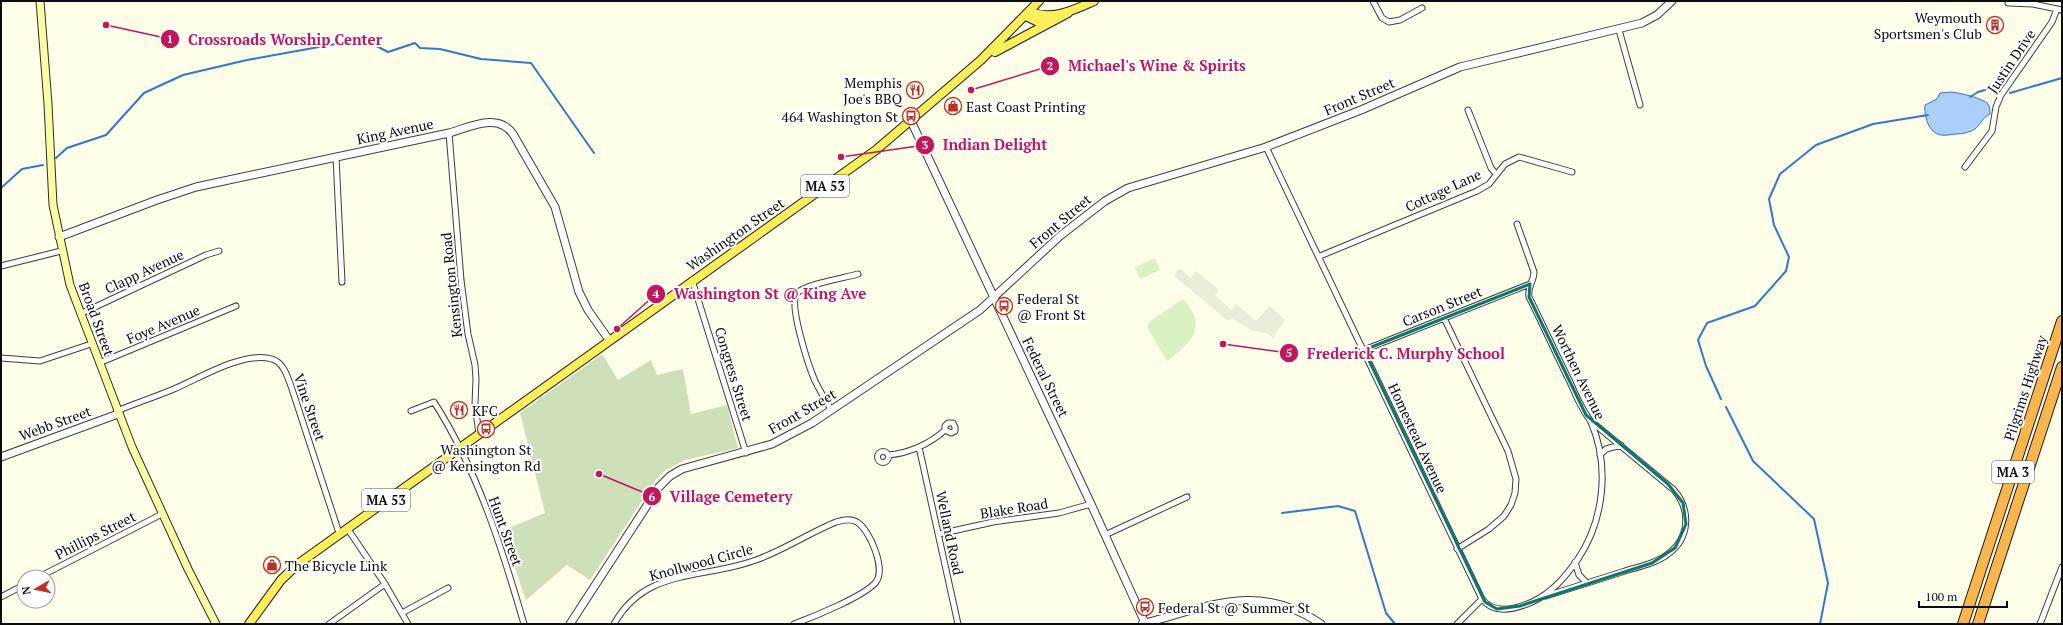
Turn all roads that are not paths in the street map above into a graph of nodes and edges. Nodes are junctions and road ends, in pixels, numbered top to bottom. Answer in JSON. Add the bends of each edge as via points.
{"nodes":[{"id":1,"x":40,"y":1,"type":"edge"},
{"id":2,"x":1039,"y":1,"type":"edge"},
{"id":3,"x":1094,"y":1,"type":"edge"},
{"id":4,"x":1373,"y":1,"type":"edge"},
{"id":5,"x":1672,"y":1,"type":"edge"},
{"id":6,"x":2008,"y":3,"type":"dead end"},
{"id":7,"x":1422,"y":8,"type":"dead end"},
{"id":8,"x":2060,"y":9,"type":"edge"},
{"id":9,"x":1068,"y":13,"type":"junction"},
{"id":10,"x":1029,"y":14,"type":"junction"},
{"id":11,"x":1051,"y":23,"type":"junction"},
{"id":12,"x":1619,"y":30,"type":"junction"},
{"id":13,"x":980,"y":60,"type":"junction"},
{"id":14,"x":1640,"y":105,"type":"dead end"},
{"id":15,"x":1468,"y":110,"type":"dead end"},
{"id":16,"x":911,"y":121,"type":"junction"},
{"id":17,"x":449,"y":133,"type":"junction"},
{"id":18,"x":1266,"y":147,"type":"junction"},
{"id":19,"x":336,"y":157,"type":"junction"},
{"id":20,"x":1965,"y":167,"type":"dead end"},
{"id":21,"x":1572,"y":172,"type":"dead end"},
{"id":22,"x":1496,"y":174,"type":"junction"},
{"id":23,"x":1517,"y":224,"type":"dead end"},
{"id":24,"x":59,"y":237,"type":"junction"},
{"id":25,"x":61,"y":251,"type":"junction"},
{"id":26,"x":219,"y":251,"type":"dead end"},
{"id":27,"x":1320,"y":256,"type":"junction"},
{"id":28,"x":1,"y":266,"type":"edge"},
{"id":29,"x":858,"y":274,"type":"dead end"},
{"id":30,"x":692,"y":280,"type":"junction"},
{"id":31,"x":342,"y":282,"type":"dead end"},
{"id":32,"x":1530,"y":284,"type":"junction"},
{"id":33,"x":994,"y":299,"type":"junction"},
{"id":34,"x":236,"y":306,"type":"dead end"},
{"id":35,"x":80,"y":314,"type":"junction"},
{"id":36,"x":1444,"y":318,"type":"junction"},
{"id":37,"x":2062,"y":321,"type":"edge"},
{"id":38,"x":609,"y":340,"type":"junction"},
{"id":39,"x":91,"y":344,"type":"junction"},
{"id":40,"x":1364,"y":350,"type":"junction"},
{"id":41,"x":1,"y":358,"type":"edge"},
{"id":42,"x":99,"y":363,"type":"junction"},
{"id":43,"x":2062,"y":367,"type":"edge"},
{"id":44,"x":832,"y":410,"type":"junction"},
{"id":45,"x":411,"y":411,"type":"dead end"},
{"id":46,"x":118,"y":412,"type":"junction"},
{"id":47,"x":1590,"y":420,"type":"junction"},
{"id":48,"x":945,"y":430,"type":"dead end"},
{"id":49,"x":479,"y":434,"type":"junction"},
{"id":50,"x":1621,"y":446,"type":"junction"},
{"id":51,"x":460,"y":447,"type":"junction"},
{"id":52,"x":919,"y":447,"type":"junction"},
{"id":53,"x":746,"y":452,"type":"junction"},
{"id":54,"x":889,"y":455,"type":"dead end"},
{"id":55,"x":1600,"y":455,"type":"junction"},
{"id":56,"x":1,"y":457,"type":"edge"},
{"id":57,"x":1187,"y":497,"type":"dead end"},
{"id":58,"x":1091,"y":504,"type":"junction"},
{"id":59,"x":162,"y":514,"type":"junction"},
{"id":60,"x":347,"y":528,"type":"junction"},
{"id":61,"x":339,"y":533,"type":"junction"},
{"id":62,"x":939,"y":534,"type":"junction"},
{"id":63,"x":1105,"y":536,"type":"junction"},
{"id":64,"x":1457,"y":549,"type":"junction"},
{"id":65,"x":1575,"y":562,"type":"junction"},
{"id":66,"x":2062,"y":568,"type":"edge"},
{"id":67,"x":55,"y":569,"type":"edge"},
{"id":68,"x":385,"y":584,"type":"junction"},
{"id":69,"x":1587,"y":584,"type":"junction"},
{"id":70,"x":448,"y":588,"type":"dead end"},
{"id":71,"x":16,"y":589,"type":"edge"},
{"id":72,"x":1,"y":597,"type":"edge"},
{"id":73,"x":1541,"y":598,"type":"junction"},
{"id":74,"x":1482,"y":599,"type":"junction"},
{"id":75,"x":402,"y":614,"type":"junction"},
{"id":76,"x":1312,"y":621,"type":"edge"},
{"id":77,"x":216,"y":624,"type":"edge"},
{"id":78,"x":249,"y":624,"type":"edge"},
{"id":79,"x":328,"y":624,"type":"edge"},
{"id":80,"x":408,"y":624,"type":"edge"},
{"id":81,"x":524,"y":624,"type":"edge"},
{"id":82,"x":570,"y":624,"type":"edge"},
{"id":83,"x":614,"y":624,"type":"edge"},
{"id":84,"x":794,"y":624,"type":"edge"},
{"id":85,"x":958,"y":624,"type":"edge"},
{"id":86,"x":1144,"y":624,"type":"edge"},
{"id":87,"x":1321,"y":624,"type":"edge"},
{"id":88,"x":1458,"y":624,"type":"edge"},
{"id":89,"x":1963,"y":624,"type":"edge"},
{"id":90,"x":1978,"y":624,"type":"edge"},
{"id":91,"x":2040,"y":624,"type":"edge"}],
"edges":[{"from":1,"to":24,"type":"main road","name":"Broad Street","via":[[52,205]]},
{"from":2,"to":10,"type":"main road","name":"Washington Street","number":"MA 53"},
{"from":3,"to":9,"type":"main road"},
{"from":4,"to":7,"type":"street","via":[[1385,20],[1390,22],[1396,22]]},
{"from":5,"to":12,"type":"street","name":"Front Street","via":[[1651,19]]},
{"from":6,"to":8,"type":"street"},
{"from":8,"to":20,"type":"street","name":"Justin Drive","via":[[2001,95],[1992,131]]},
{"from":9,"to":10,"type":"main road"},
{"from":9,"to":11,"type":"main road"},
{"from":10,"to":11,"type":"main road","via":[[1040,23]]},
{"from":10,"to":13,"type":"main road","name":"Washington Street","number":"MA 53"},
{"from":11,"to":13,"type":"main road"},
{"from":12,"to":14,"type":"street"},
{"from":12,"to":18,"type":"street","name":"Front Street","via":[[1460,67],[1354,113]]},
{"from":13,"to":16,"type":"main road","name":"Washington Street","number":"MA 53"},
{"from":15,"to":22,"type":"street","via":[[1491,168]]},
{"from":16,"to":30,"type":"main road","name":"Washington Street","number":"MA 53","via":[[851,169]]},
{"from":16,"to":33,"type":"street","name":"Federal Street"},
{"from":17,"to":19,"type":"street","name":"King Avenue"},
{"from":17,"to":38,"type":"street","name":"King Avenue","via":[[492,122],[506,125],[555,207],[578,292]]},
{"from":17,"to":49,"type":"street","name":"Kensington Road","via":[[461,280],[476,379],[475,405]]},
{"from":18,"to":27,"type":"street","name":"Homestead Avenue"},
{"from":18,"to":33,"type":"street","name":"Front Street","via":[[1119,192],[1060,236]]},
{"from":19,"to":24,"type":"street","name":"King Avenue","via":[[196,187]]},
{"from":19,"to":31,"type":"street"},
{"from":21,"to":22,"type":"street","name":"Cottage Lane","via":[[1519,157],[1505,164]]},
{"from":22,"to":27,"type":"street","name":"Cottage Lane","via":[[1489,184],[1477,191]]},
{"from":23,"to":32,"type":"street","name":"Worthen Avenue","via":[[1533,267],[1534,278]]},
{"from":24,"to":25,"type":"main road","name":"Broad Street"},
{"from":25,"to":28,"type":"street"},
{"from":25,"to":35,"type":"main road","name":"Broad Street"},
{"from":26,"to":35,"type":"street","name":"Clapp Avenue"},
{"from":27,"to":40,"type":"street","name":"Homestead Avenue"},
{"from":29,"to":44,"type":"street","via":[[806,288],[794,298],[795,312],[810,368]]},
{"from":30,"to":38,"type":"main road","name":"Washington Street","number":"MA 53"},
{"from":30,"to":53,"type":"street","name":"Congress Street"},
{"from":32,"to":36,"type":"street","name":"Carson Street"},
{"from":32,"to":47,"type":"street","name":"Worthen Avenue","via":[[1529,297]]},
{"from":33,"to":44,"type":"street","name":"Front Street"},
{"from":33,"to":58,"type":"street","name":"Federal Street"},
{"from":34,"to":42,"type":"street","name":"Foye Avenue"},
{"from":35,"to":39,"type":"main road","name":"Broad Street"},
{"from":36,"to":40,"type":"street","name":"Carson Street"},
{"from":36,"to":64,"type":"street","via":[[1508,451],[1516,479],[1515,493],[1504,516]]},
{"from":37,"to":89,"type":"highway","name":"Pilgrims Highway","number":"MA 3"},
{"from":38,"to":49,"type":"main road","name":"Washington Street","number":"MA 53"},
{"from":39,"to":41,"type":"street","via":[[40,361]]},
{"from":39,"to":42,"type":"main road","name":"Broad Street"},
{"from":40,"to":64,"type":"street","name":"Homestead Avenue"},
{"from":42,"to":46,"type":"main road","name":"Broad Street"},
{"from":43,"to":90,"type":"highway","name":"Pilgrims Highway","number":"MA 3"},
{"from":44,"to":53,"type":"street","name":"Front Street","via":[[784,439]]},
{"from":45,"to":51,"type":"street","name":"Hunt Street","via":[[434,402]]},
{"from":46,"to":56,"type":"street","name":"Webb Street"},
{"from":46,"to":59,"type":"main road","name":"Broad Street"},
{"from":46,"to":61,"type":"street","name":"Vine Street","via":[[226,365],[263,359],[277,362],[286,373],[291,386]]},
{"from":47,"to":50,"type":"street"},
{"from":47,"to":55,"type":"street","name":"Worthen Avenue"},
{"from":48,"to":52,"type":"street"},
{"from":49,"to":51,"type":"main road","name":"Washington Street","number":"MA 53"},
{"from":50,"to":55,"type":"street","via":[[1606,449]]},
{"from":50,"to":69,"type":"street","via":[[1679,496],[1685,514],[1685,531],[1675,548],[1660,559]]},
{"from":51,"to":60,"type":"main road","name":"Washington Street","number":"MA 53"},
{"from":51,"to":81,"type":"street","name":"Hunt Street","via":[[495,534]]},
{"from":52,"to":54,"type":"street"},
{"from":52,"to":62,"type":"street","name":"Welland Road"},
{"from":53,"to":82,"type":"street","name":"Front Street","via":[[692,466],[666,480]]},
{"from":55,"to":65,"type":"street","name":"Worthen Avenue","via":[[1602,488],[1597,520],[1586,546]]},
{"from":57,"to":63,"type":"street"},
{"from":58,"to":62,"type":"street","name":"Blake Road","via":[[1059,514],[993,522]]},
{"from":58,"to":63,"type":"street","name":"Federal Street"},
{"from":59,"to":67,"type":"street","name":"Phillips Street"},
{"from":59,"to":77,"type":"main road","name":"Broad Street"},
{"from":60,"to":61,"type":"main road","name":"Washington Street","number":"MA 53"},
{"from":60,"to":68,"type":"street"},
{"from":61,"to":78,"type":"main road","name":"Washington Street","number":"MA 53","via":[[289,571]]},
{"from":62,"to":85,"type":"street","name":"Welland Road"},
{"from":63,"to":86,"type":"street","name":"Federal Street"},
{"from":64,"to":74,"type":"street","name":"Homestead Avenue"},
{"from":65,"to":69,"type":"street","via":[[1579,575]]},
{"from":65,"to":73,"type":"street","name":"Worthen Avenue","via":[[1558,583]]},
{"from":66,"to":91,"type":"street"},
{"from":68,"to":75,"type":"street"},
{"from":68,"to":79,"type":"street"},
{"from":69,"to":73,"type":"street"},
{"from":70,"to":75,"type":"street"},
{"from":71,"to":72,"type":"street"},
{"from":73,"to":74,"type":"street","name":"Worthen Avenue","via":[[1504,609],[1491,607]]},
{"from":74,"to":88,"type":"street"},
{"from":75,"to":80,"type":"street"},
{"from":76,"to":86,"type":"street","via":[[1300,611],[1276,603],[1243,599]]},
{"from":76,"to":87,"type":"street"},
{"from":83,"to":84,"type":"street","name":"Knollwood Circle","via":[[632,600],[653,585],[733,568],[776,552],[836,522],[857,522],[865,530],[878,560],[880,570],[876,582],[863,592]]}]}
